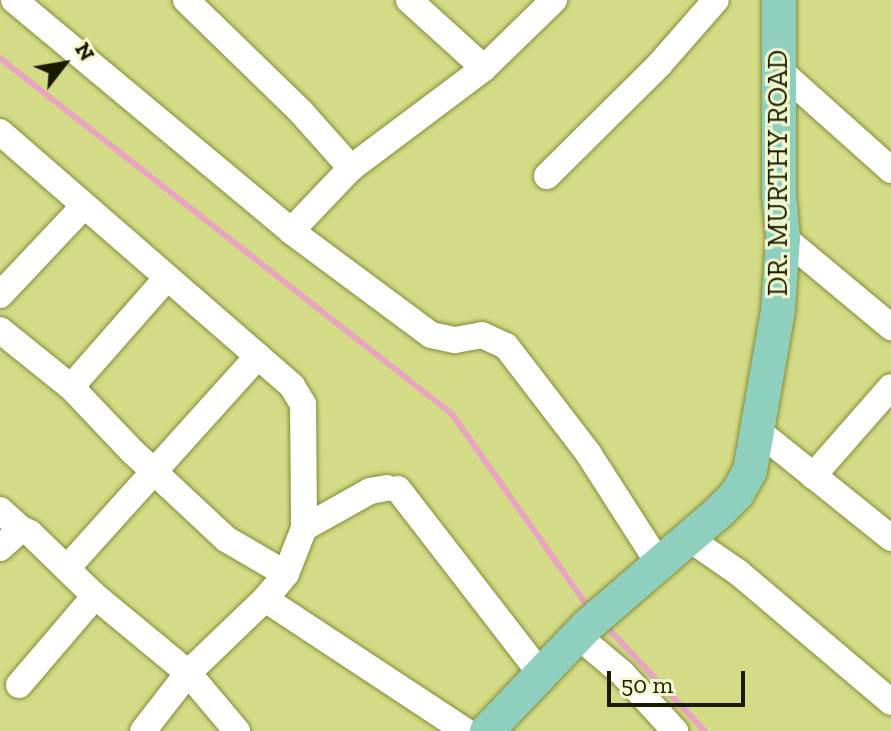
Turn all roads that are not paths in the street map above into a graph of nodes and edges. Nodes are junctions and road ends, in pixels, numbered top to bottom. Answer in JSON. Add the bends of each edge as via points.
{"nodes":[{"id":1,"x":14,"y":0,"type":"edge"},
{"id":2,"x":186,"y":0,"type":"edge"},
{"id":3,"x":409,"y":0,"type":"edge"},
{"id":4,"x":554,"y":0,"type":"edge"},
{"id":5,"x":716,"y":0,"type":"edge"},
{"id":6,"x":779,"y":0,"type":"edge"},
{"id":7,"x":484,"y":68,"type":"junction"},
{"id":8,"x":777,"y":68,"type":"junction"},
{"id":9,"x":0,"y":132,"type":"edge"},
{"id":10,"x":351,"y":168,"type":"junction"},
{"id":11,"x":891,"y":170,"type":"edge"},
{"id":12,"x":547,"y":176,"type":"dead end"},
{"id":13,"x":84,"y":206,"type":"junction"},
{"id":14,"x":291,"y":231,"type":"junction"},
{"id":15,"x":783,"y":237,"type":"junction"},
{"id":16,"x":166,"y":279,"type":"junction"},
{"id":17,"x":0,"y":295,"type":"edge"},
{"id":18,"x":891,"y":327,"type":"edge"},
{"id":19,"x":0,"y":330,"type":"edge"},
{"id":20,"x":258,"y":356,"type":"junction"},
{"id":21,"x":71,"y":387,"type":"junction"},
{"id":22,"x":891,"y":387,"type":"edge"},
{"id":23,"x":756,"y":435,"type":"junction"},
{"id":24,"x":156,"y":473,"type":"junction"},
{"id":25,"x":813,"y":476,"type":"junction"},
{"id":26,"x":0,"y":510,"type":"edge"},
{"id":27,"x":304,"y":528,"type":"junction"},
{"id":28,"x":21,"y":529,"type":"junction"},
{"id":29,"x":690,"y":534,"type":"junction"},
{"id":30,"x":891,"y":538,"type":"edge"},
{"id":31,"x":0,"y":548,"type":"edge"},
{"id":32,"x":658,"y":562,"type":"junction"},
{"id":33,"x":68,"y":567,"type":"junction"},
{"id":34,"x":286,"y":574,"type":"junction"},
{"id":35,"x":95,"y":596,"type":"junction"},
{"id":36,"x":265,"y":599,"type":"junction"},
{"id":37,"x":582,"y":631,"type":"junction"},
{"id":38,"x":188,"y":673,"type":"junction"},
{"id":39,"x":541,"y":674,"type":"junction"},
{"id":40,"x":19,"y":685,"type":"dead end"},
{"id":41,"x":891,"y":702,"type":"edge"},
{"id":42,"x":143,"y":731,"type":"edge"},
{"id":43,"x":237,"y":731,"type":"edge"},
{"id":44,"x":465,"y":731,"type":"edge"},
{"id":45,"x":487,"y":731,"type":"edge"},
{"id":46,"x":675,"y":731,"type":"edge"}],
"edges":[{"from":1,"to":14,"type":"street"},
{"from":2,"to":10,"type":"street"},
{"from":3,"to":7,"type":"street"},
{"from":4,"to":7,"type":"street"},
{"from":5,"to":12,"type":"street"},
{"from":6,"to":8,"type":"main road","name":"DR. MURTHY ROAD"},
{"from":7,"to":10,"type":"street"},
{"from":8,"to":11,"type":"street"},
{"from":8,"to":15,"type":"main road","name":"DR. MURTHY ROAD"},
{"from":9,"to":13,"type":"street"},
{"from":10,"to":14,"type":"street"},
{"from":13,"to":16,"type":"street"},
{"from":13,"to":17,"type":"street"},
{"from":14,"to":32,"type":"street","via":[[431,335],[455,340],[482,335],[506,346],[588,453]]},
{"from":15,"to":18,"type":"street"},
{"from":15,"to":23,"type":"main road","name":"DR. MURTHY ROAD","via":[[778,311]]},
{"from":16,"to":20,"type":"street"},
{"from":16,"to":21,"type":"street"},
{"from":19,"to":21,"type":"street"},
{"from":20,"to":24,"type":"street"},
{"from":20,"to":27,"type":"street","via":[[292,386],[303,404]]},
{"from":21,"to":24,"type":"street"},
{"from":22,"to":25,"type":"street"},
{"from":23,"to":25,"type":"street"},
{"from":23,"to":29,"type":"main road","name":"DR. MURTHY ROAD"},
{"from":24,"to":33,"type":"street"},
{"from":24,"to":34,"type":"street","via":[[226,539]]},
{"from":25,"to":30,"type":"street"},
{"from":26,"to":28,"type":"street"},
{"from":27,"to":34,"type":"street"},
{"from":27,"to":39,"type":"street","via":[[370,491],[392,488]]},
{"from":28,"to":31,"type":"street"},
{"from":28,"to":33,"type":"street"},
{"from":29,"to":32,"type":"main road","name":"DR. MURTHY ROAD"},
{"from":29,"to":41,"type":"street"},
{"from":32,"to":37,"type":"main road","name":"DR. MURTHY ROAD"},
{"from":33,"to":35,"type":"street"},
{"from":34,"to":36,"type":"street"},
{"from":35,"to":38,"type":"street"},
{"from":35,"to":40,"type":"street"},
{"from":36,"to":38,"type":"street"},
{"from":36,"to":44,"type":"street"},
{"from":37,"to":39,"type":"main road","name":"DR. MURTHY ROAD"},
{"from":37,"to":46,"type":"street"},
{"from":38,"to":42,"type":"street"},
{"from":38,"to":43,"type":"street"},
{"from":39,"to":45,"type":"main road","name":"DR. MURTHY ROAD"}]}
